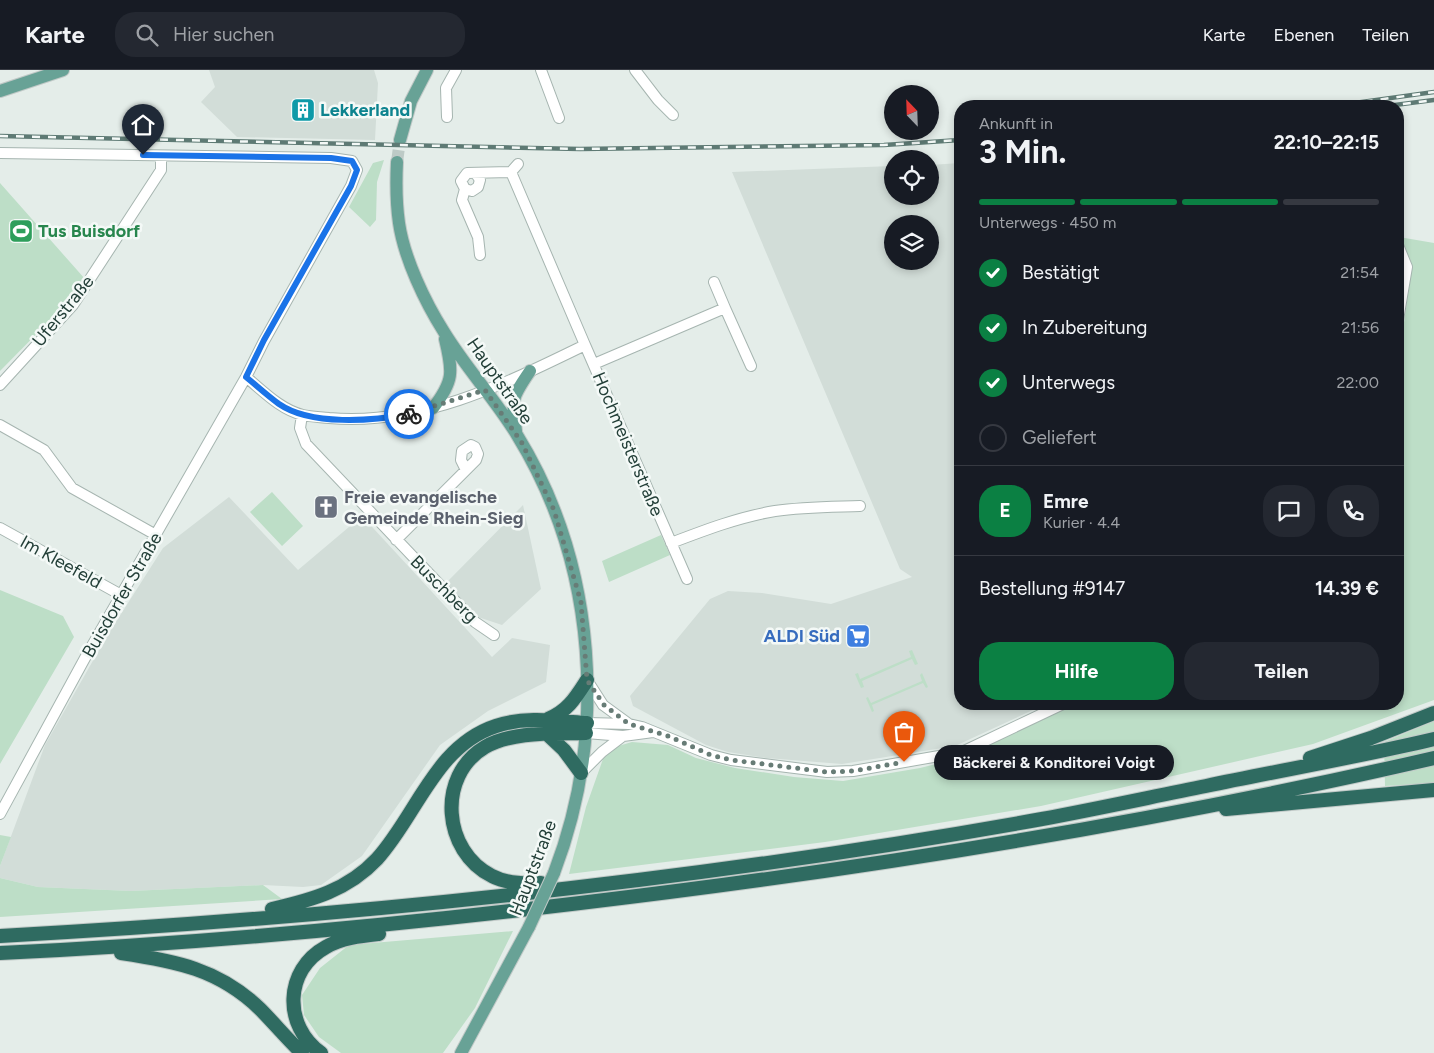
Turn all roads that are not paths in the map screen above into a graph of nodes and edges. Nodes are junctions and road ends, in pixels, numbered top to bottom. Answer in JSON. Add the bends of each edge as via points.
{"nodes":[{"id":1,"x":63,"y":70,"type":"edge"},
{"id":2,"x":427,"y":70,"type":"edge"},
{"id":3,"x":456,"y":70,"type":"edge"},
{"id":4,"x":541,"y":70,"type":"edge"},
{"id":5,"x":635,"y":70,"type":"edge"},
{"id":6,"x":0,"y":91,"type":"edge"},
{"id":7,"x":673,"y":115,"type":"dead end"},
{"id":8,"x":447,"y":117,"type":"dead end"},
{"id":9,"x":559,"y":118,"type":"dead end"},
{"id":10,"x":400,"y":140,"type":"tunnel mouth"},
{"id":11,"x":0,"y":153,"type":"edge"},
{"id":12,"x":161,"y":156,"type":"junction"},
{"id":13,"x":397,"y":162,"type":"tunnel mouth"},
{"id":14,"x":518,"y":164,"type":"dead end"},
{"id":15,"x":511,"y":172,"type":"junction"},
{"id":16,"x":480,"y":255,"type":"dead end"},
{"id":17,"x":1404,"y":262,"type":"edge"},
{"id":18,"x":1404,"y":275,"type":"edge"},
{"id":19,"x":714,"y":282,"type":"dead end"},
{"id":20,"x":725,"y":308,"type":"junction"},
{"id":21,"x":443,"y":332,"type":"junction"},
{"id":22,"x":585,"y":345,"type":"junction"},
{"id":23,"x":594,"y":364,"type":"junction"},
{"id":24,"x":751,"y":366,"type":"dead end"},
{"id":25,"x":530,"y":372,"type":"junction"},
{"id":26,"x":246,"y":377,"type":"junction"},
{"id":27,"x":0,"y":384,"type":"edge"},
{"id":28,"x":485,"y":390,"type":"junction"},
{"id":29,"x":433,"y":408,"type":"junction"},
{"id":30,"x":302,"y":415,"type":"junction"},
{"id":31,"x":0,"y":425,"type":"edge"},
{"id":32,"x":516,"y":434,"type":"junction"},
{"id":33,"x":466,"y":470,"type":"dead end"},
{"id":34,"x":860,"y":506,"type":"dead end"},
{"id":35,"x":0,"y":528,"type":"edge"},
{"id":36,"x":156,"y":535,"type":"junction"},
{"id":37,"x":396,"y":540,"type":"junction"},
{"id":38,"x":671,"y":542,"type":"junction"},
{"id":39,"x":687,"y":579,"type":"dead end"},
{"id":40,"x":123,"y":596,"type":"junction"},
{"id":41,"x":494,"y":634,"type":"dead end"},
{"id":42,"x":587,"y":680,"type":"junction"},
{"id":43,"x":1050,"y":710,"type":"edge"},
{"id":44,"x":1434,"y":713,"type":"edge"},
{"id":45,"x":546,"y":720,"type":"junction"},
{"id":46,"x":629,"y":724,"type":"junction"},
{"id":47,"x":587,"y":728,"type":"junction"},
{"id":48,"x":653,"y":732,"type":"junction"},
{"id":49,"x":548,"y":735,"type":"junction"},
{"id":50,"x":623,"y":736,"type":"junction"},
{"id":51,"x":1434,"y":739,"type":"edge"},
{"id":52,"x":1434,"y":758,"type":"edge"},
{"id":53,"x":581,"y":773,"type":"junction"},
{"id":54,"x":1252,"y":776,"type":"junction"},
{"id":55,"x":1434,"y":790,"type":"edge"},
{"id":56,"x":0,"y":814,"type":"edge"},
{"id":57,"x":1158,"y":815,"type":"junction"},
{"id":58,"x":589,"y":885,"type":"junction"},
{"id":59,"x":430,"y":920,"type":"junction"},
{"id":60,"x":203,"y":923,"type":"junction"},
{"id":61,"x":0,"y":936,"type":"edge"},
{"id":62,"x":93,"y":948,"type":"junction"},
{"id":63,"x":0,"y":953,"type":"edge"},
{"id":64,"x":302,"y":1053,"type":"edge"},
{"id":65,"x":321,"y":1053,"type":"edge"},
{"id":66,"x":461,"y":1053,"type":"edge"}],
"edges":[{"from":1,"to":6,"type":"main road"},
{"from":2,"to":10,"type":"main road","via":[[411,101]]},
{"from":3,"to":8,"type":"street","via":[[446,88]]},
{"from":4,"to":9,"type":"street"},
{"from":5,"to":7,"type":"street"},
{"from":11,"to":12,"type":"street"},
{"from":12,"to":26,"type":"street","name":"Buisdorfer Straße","via":[[331,158],[352,161],[357,170]]},
{"from":12,"to":27,"type":"street","name":"Uferstraße","via":[[161,170],[73,304]]},
{"from":13,"to":21,"type":"main road","name":"Hauptstraße","via":[[399,224],[417,280]]},
{"from":14,"to":15,"type":"street"},
{"from":15,"to":16,"type":"street","via":[[476,174],[480,180],[478,187],[472,191],[465,189],[462,200],[478,237]]},
{"from":15,"to":22,"type":"street","name":"Hochmeisterstraße"},
{"from":17,"to":18,"type":"street"},
{"from":19,"to":20,"type":"street"},
{"from":20,"to":23,"type":"street"},
{"from":20,"to":24,"type":"street"},
{"from":21,"to":28,"type":"main road","name":"Hauptstraße"},
{"from":21,"to":29,"type":"main road","via":[[452,366],[451,377],[446,391]]},
{"from":22,"to":23,"type":"street","name":"Hochmeisterstraße"},
{"from":22,"to":25,"type":"street"},
{"from":23,"to":38,"type":"street","name":"Hochmeisterstraße"},
{"from":25,"to":28,"type":"street"},
{"from":25,"to":32,"type":"main road","via":[[514,394]]},
{"from":26,"to":30,"type":"street","via":[[280,405]]},
{"from":26,"to":36,"type":"street","name":"Buisdorfer Straße"},
{"from":28,"to":29,"type":"street"},
{"from":28,"to":32,"type":"main road","name":"Hauptstraße"},
{"from":29,"to":30,"type":"street","via":[[367,420]]},
{"from":30,"to":37,"type":"street","name":"Buschberg","via":[[300,428],[306,444]]},
{"from":31,"to":36,"type":"street","via":[[44,450],[72,488]]},
{"from":32,"to":42,"type":"main road","name":"Hauptstraße","via":[[554,510],[581,602]]},
{"from":33,"to":37,"type":"street","name":"Buschberg"},
{"from":34,"to":38,"type":"street","via":[[774,511],[718,525]]},
{"from":35,"to":40,"type":"street","name":"Im Kleefeld"},
{"from":36,"to":40,"type":"street","name":"Buisdorfer Straße"},
{"from":37,"to":41,"type":"street","name":"Buschberg","via":[[475,622]]},
{"from":38,"to":39,"type":"street","name":"Hochmeisterstraße"},
{"from":40,"to":56,"type":"street","name":"Buisdorfer Straße","via":[[85,658]]},
{"from":42,"to":45,"type":"highway","via":[[572,704]]},
{"from":42,"to":46,"type":"street","name":"Hauptstraße","via":[[604,705]]},
{"from":42,"to":47,"type":"main road","name":"Hauptstraße"},
{"from":43,"to":48,"type":"street","via":[[962,752],[853,771],[827,772],[731,760]]},
{"from":44,"to":54,"type":"highway","via":[[1371,738]]},
{"from":45,"to":47,"type":"highway"},
{"from":45,"to":60,"type":"highway","via":[[497,725],[462,744],[437,773],[376,860],[334,890],[314,900],[269,910],[217,916]]},
{"from":46,"to":47,"type":"street"},
{"from":46,"to":48,"type":"street"},
{"from":47,"to":49,"type":"highway"},
{"from":47,"to":50,"type":"street"},
{"from":47,"to":53,"type":"main road","name":"Hauptstraße"},
{"from":48,"to":50,"type":"street"},
{"from":49,"to":53,"type":"highway"},
{"from":49,"to":58,"type":"highway","via":[[501,740],[471,757],[455,783],[451,800],[455,836],[464,852],[493,877],[528,884],[573,881]]},
{"from":50,"to":53,"type":"street"},
{"from":51,"to":54,"type":"highway"},
{"from":52,"to":57,"type":"highway"},
{"from":53,"to":66,"type":"main road","name":"Hauptstraße","bridge":true,"via":[[575,807],[554,873],[529,927]]},
{"from":54,"to":58,"type":"highway","via":[[985,828],[715,870]]},
{"from":55,"to":57,"type":"highway"},
{"from":57,"to":59,"type":"highway","via":[[874,865],[677,892]]},
{"from":58,"to":60,"type":"highway"},
{"from":59,"to":62,"type":"highway"},
{"from":59,"to":65,"type":"highway","via":[[406,931],[348,938],[326,946],[311,957],[295,983],[293,1011],[306,1039]]},
{"from":60,"to":61,"type":"highway"},
{"from":62,"to":63,"type":"highway"},
{"from":62,"to":64,"type":"highway","via":[[175,961],[203,970],[243,994]]}]}
